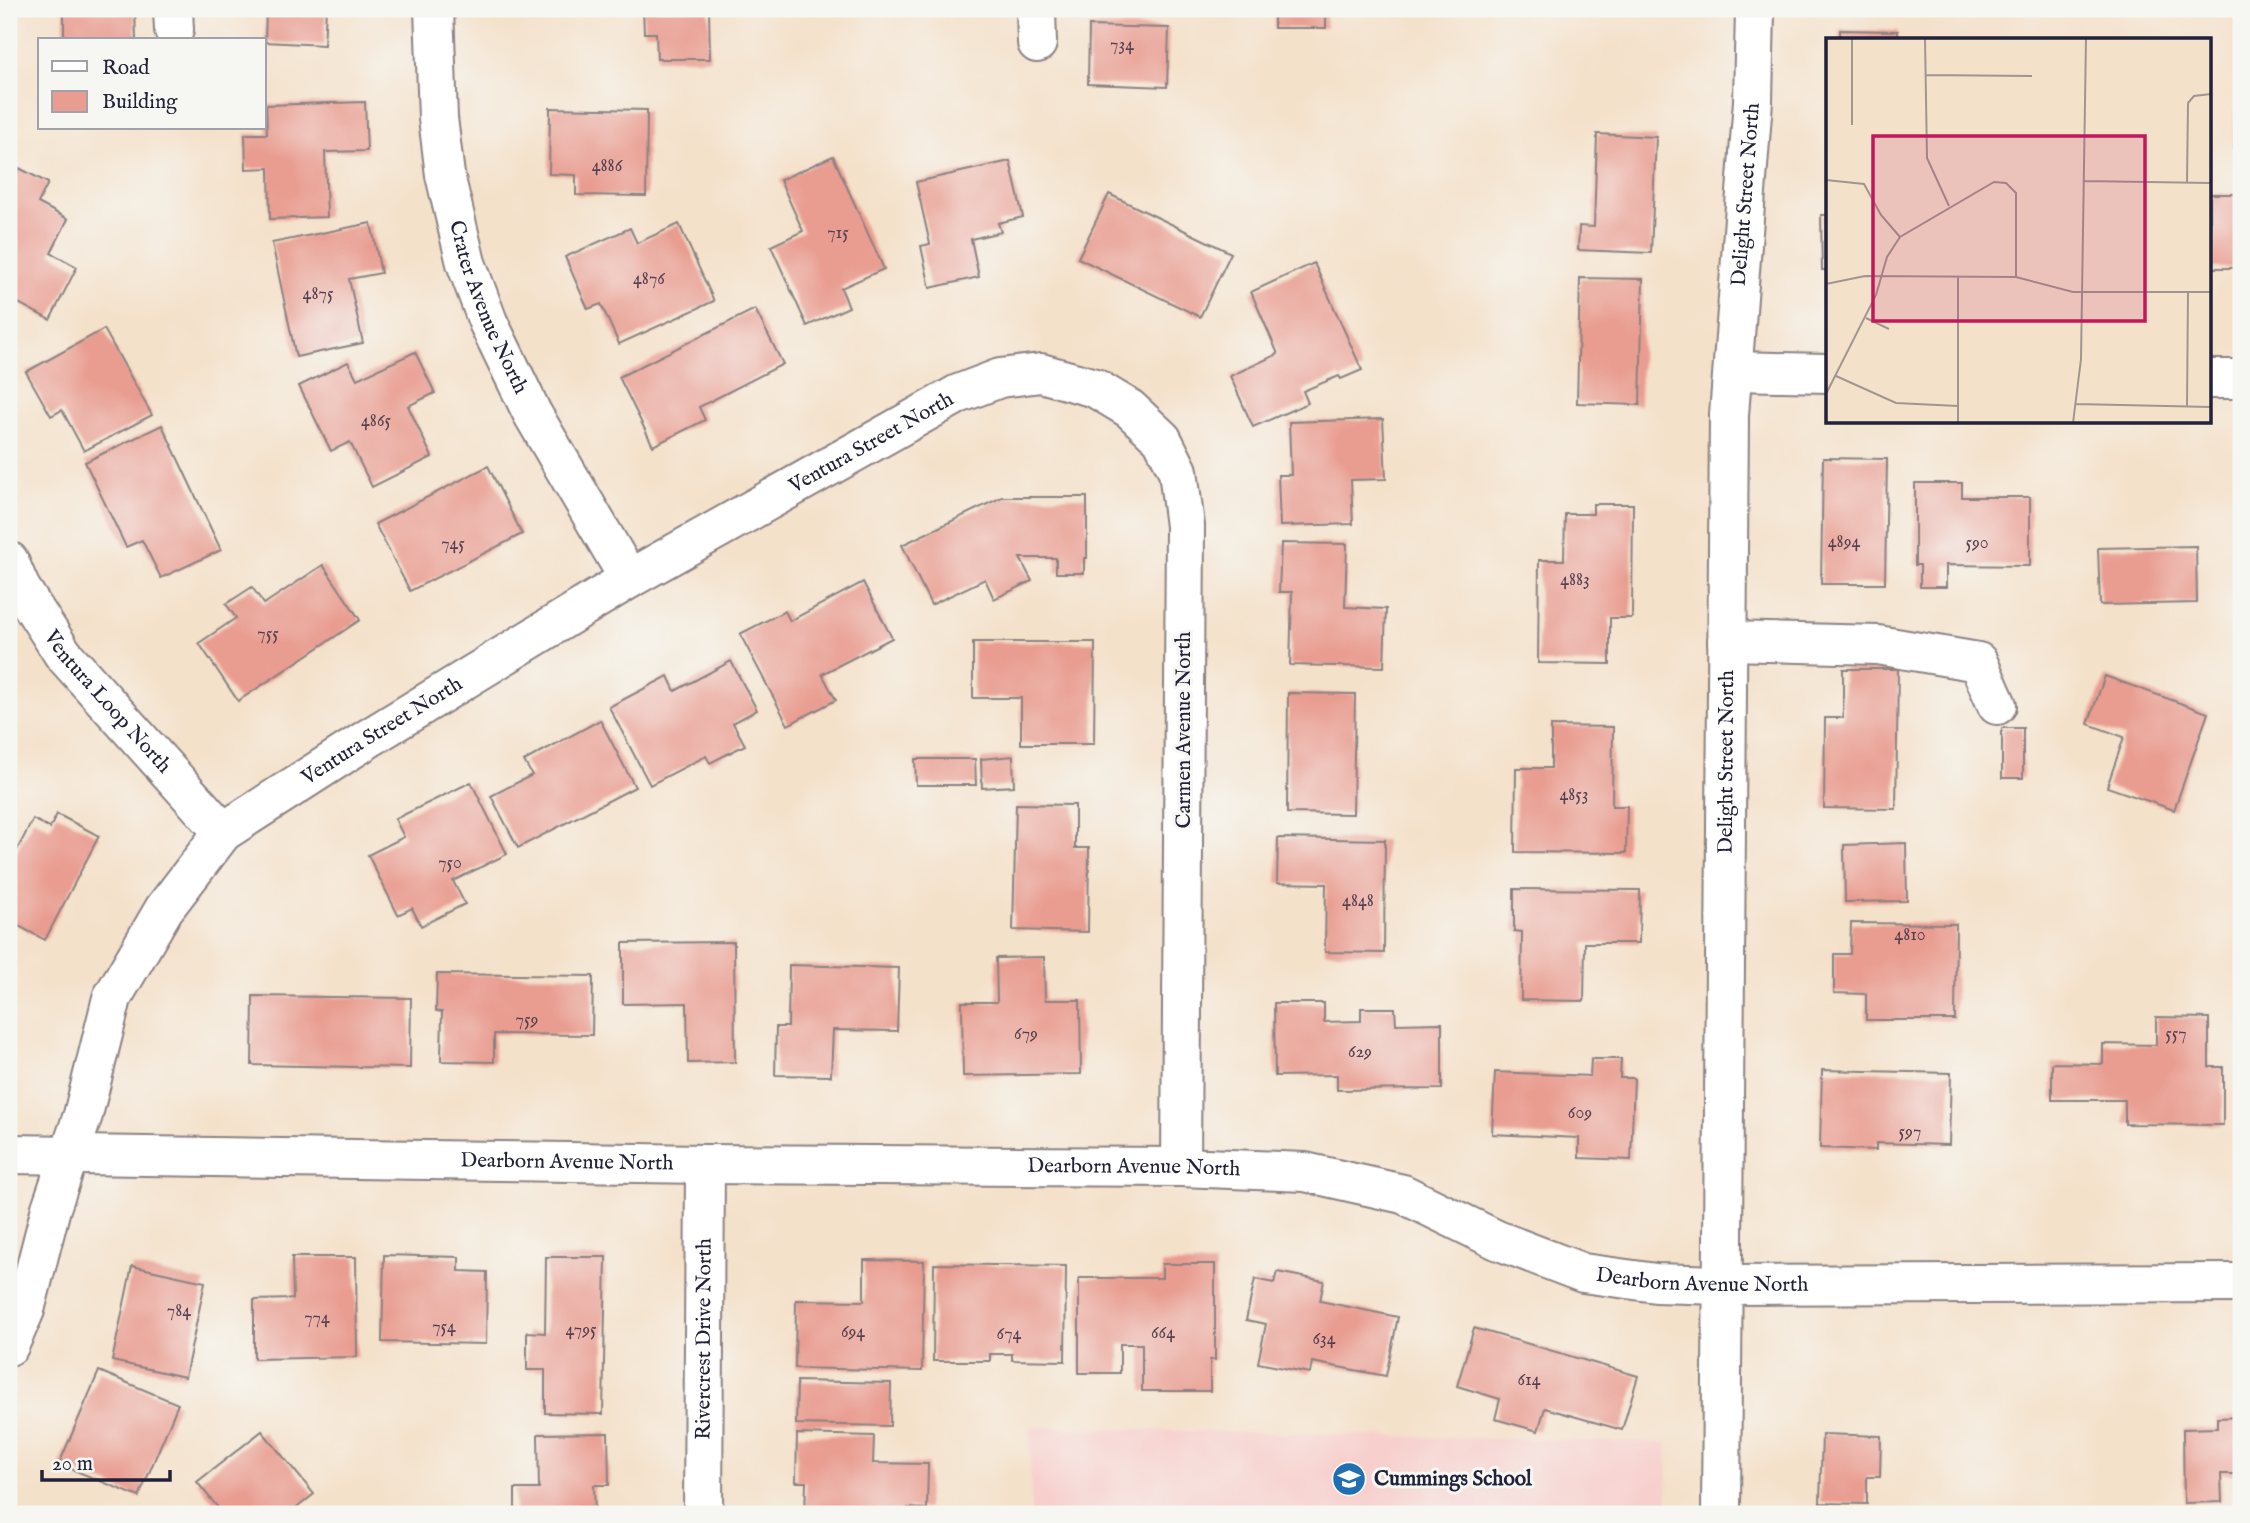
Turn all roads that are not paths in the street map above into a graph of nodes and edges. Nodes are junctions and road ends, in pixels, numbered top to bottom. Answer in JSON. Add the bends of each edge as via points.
{"nodes":[{"id":1,"x":434,"y":9,"type":"edge"},
{"id":2,"x":1755,"y":9,"type":"edge"},
{"id":3,"x":1734,"y":372,"type":"junction"},
{"id":4,"x":1041,"y":373,"type":"joint"},
{"id":5,"x":1826,"y":373,"type":"edge"},
{"id":6,"x":2212,"y":379,"type":"edge"},
{"id":7,"x":2241,"y":379,"type":"edge"},
{"id":8,"x":9,"y":561,"type":"edge"},
{"id":9,"x":629,"y":579,"type":"junction"},
{"id":10,"x":1727,"y":641,"type":"junction"},
{"id":11,"x":1997,"y":705,"type":"dead end"},
{"id":12,"x":223,"y":832,"type":"junction"},
{"id":13,"x":9,"y":1154,"type":"edge"},
{"id":14,"x":69,"y":1155,"type":"junction"},
{"id":15,"x":705,"y":1164,"type":"junction"},
{"id":16,"x":1181,"y":1167,"type":"junction"},
{"id":17,"x":2241,"y":1283,"type":"edge"},
{"id":18,"x":1721,"y":1285,"type":"junction"},
{"id":19,"x":9,"y":1346,"type":"edge"},
{"id":20,"x":703,"y":1514,"type":"edge"},
{"id":21,"x":1721,"y":1514,"type":"edge"}],
"edges":[{"from":1,"to":9,"type":"street","name":"Crater Avenue North","via":[[445,175],[466,262],[488,322],[532,413]]},
{"from":2,"to":3,"type":"street","name":"Delight Street North"},
{"from":3,"to":5,"type":"street"},
{"from":3,"to":10,"type":"street","name":"Delight Street North","via":[[1729,415]]},
{"from":4,"to":9,"type":"street","name":"Ventura Street North","via":[[1000,378],[958,394]]},
{"from":4,"to":16,"type":"street","name":"Carmen Avenue North","via":[[1095,388],[1130,409],[1162,439],[1178,471],[1185,526]]},
{"from":6,"to":7,"type":"street"},
{"from":8,"to":12,"type":"street","name":"Ventura Loop North","via":[[20,587],[63,654]]},
{"from":9,"to":12,"type":"street","name":"Ventura Street North"},
{"from":10,"to":11,"type":"street","via":[[1878,645],[1978,662]]},
{"from":10,"to":18,"type":"street","name":"Delight Street North"},
{"from":12,"to":14,"type":"street","name":"Ventura Street North","via":[[164,909],[112,998]]},
{"from":13,"to":14,"type":"street","name":"Dearborn Avenue North"},
{"from":14,"to":15,"type":"street","name":"Dearborn Avenue North"},
{"from":14,"to":19,"type":"street","name":"Ventura Street North","via":[[25,1310]]},
{"from":15,"to":16,"type":"street","name":"Dearborn Avenue North"},
{"from":15,"to":20,"type":"street","name":"Rivercrest Drive North"},
{"from":16,"to":18,"type":"street","name":"Dearborn Avenue North","via":[[1306,1172],[1403,1194],[1497,1240],[1583,1273],[1656,1283]]},
{"from":17,"to":18,"type":"street","name":"Dearborn Avenue North"},
{"from":18,"to":21,"type":"street","name":"Delight Street North"}]}
